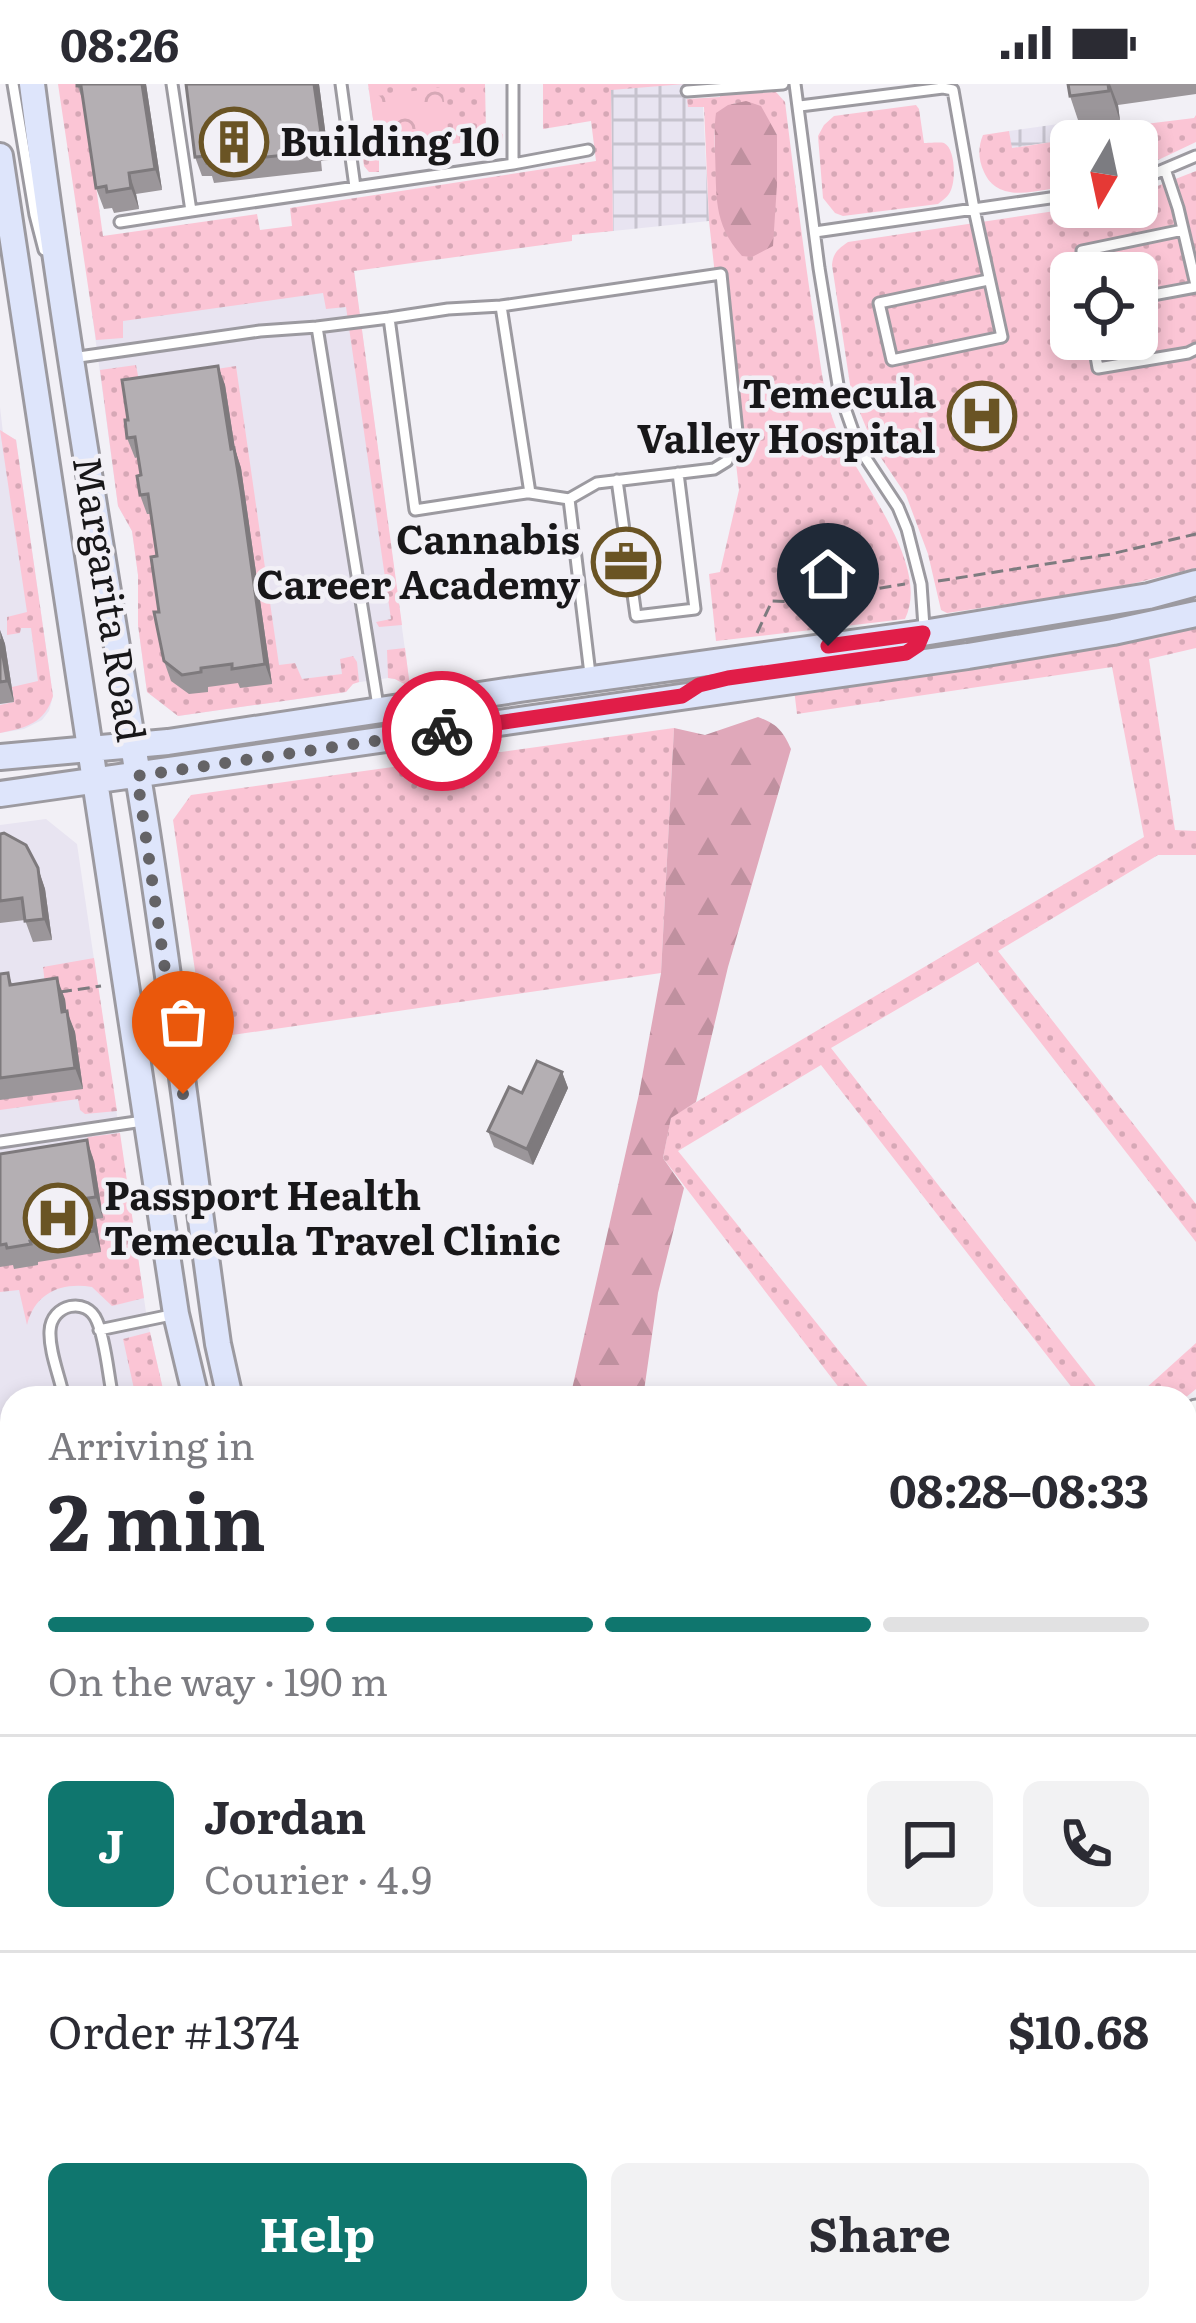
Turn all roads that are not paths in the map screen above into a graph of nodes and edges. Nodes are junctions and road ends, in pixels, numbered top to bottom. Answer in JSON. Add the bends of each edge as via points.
{"nodes":[{"id":1,"x":13,"y":84,"type":"edge"},
{"id":2,"x":32,"y":84,"type":"edge"},
{"id":3,"x":172,"y":84,"type":"edge"},
{"id":4,"x":341,"y":84,"type":"edge"},
{"id":5,"x":513,"y":84,"type":"edge"},
{"id":6,"x":783,"y":84,"type":"edge"},
{"id":7,"x":795,"y":84,"type":"edge"},
{"id":8,"x":687,"y":91,"type":"dead end"},
{"id":9,"x":800,"y":106,"type":"junction"},
{"id":10,"x":588,"y":150,"type":"dead end"},
{"id":11,"x":1196,"y":156,"type":"edge"},
{"id":12,"x":0,"y":157,"type":"edge"},
{"id":13,"x":513,"y":164,"type":"junction"},
{"id":14,"x":1165,"y":169,"type":"junction"},
{"id":15,"x":1158,"y":172,"type":"edge"},
{"id":16,"x":355,"y":187,"type":"junction"},
{"id":17,"x":1050,"y":198,"type":"edge"},
{"id":18,"x":3,"y":201,"type":"edge"},
{"id":19,"x":974,"y":209,"type":"junction"},
{"id":20,"x":191,"y":211,"type":"junction"},
{"id":21,"x":120,"y":222,"type":"dead end"},
{"id":22,"x":1183,"y":230,"type":"junction"},
{"id":23,"x":815,"y":232,"type":"junction"},
{"id":24,"x":1082,"y":252,"type":"edge"},
{"id":25,"x":988,"y":280,"type":"junction"},
{"id":26,"x":60,"y":281,"type":"junction"},
{"id":27,"x":1196,"y":286,"type":"edge"},
{"id":28,"x":1158,"y":294,"type":"edge"},
{"id":29,"x":501,"y":306,"type":"junction"},
{"id":30,"x":389,"y":318,"type":"junction"},
{"id":31,"x":317,"y":327,"type":"junction"},
{"id":32,"x":1196,"y":349,"type":"edge"},
{"id":33,"x":72,"y":358,"type":"junction"},
{"id":34,"x":1158,"y":358,"type":"edge"},
{"id":35,"x":1097,"y":360,"type":"edge"},
{"id":36,"x":1146,"y":360,"type":"edge"},
{"id":37,"x":678,"y":473,"type":"junction"},
{"id":38,"x":617,"y":480,"type":"junction"},
{"id":39,"x":530,"y":493,"type":"junction"},
{"id":40,"x":569,"y":500,"type":"junction"},
{"id":41,"x":1196,"y":583,"type":"edge"},
{"id":42,"x":1196,"y":614,"type":"edge"},
{"id":43,"x":923,"y":633,"type":"junction"},
{"id":44,"x":591,"y":679,"type":"junction"},
{"id":45,"x":682,"y":696,"type":"junction"},
{"id":46,"x":378,"y":712,"type":"junction"},
{"id":47,"x":131,"y":745,"type":"junction"},
{"id":48,"x":89,"y":748,"type":"junction"},
{"id":49,"x":0,"y":757,"type":"edge"},
{"id":50,"x":137,"y":776,"type":"junction"},
{"id":51,"x":95,"y":781,"type":"junction"},
{"id":52,"x":0,"y":794,"type":"edge"},
{"id":53,"x":147,"y":1120,"type":"junction"},
{"id":54,"x":0,"y":1142,"type":"edge"},
{"id":55,"x":176,"y":1314,"type":"junction"},
{"id":56,"x":99,"y":1330,"type":"junction"},
{"id":57,"x":61,"y":1386,"type":"edge"},
{"id":58,"x":110,"y":1386,"type":"edge"},
{"id":59,"x":193,"y":1386,"type":"edge"},
{"id":60,"x":213,"y":1386,"type":"edge"},
{"id":61,"x":227,"y":1386,"type":"edge"}],
"edges":[{"from":1,"to":26,"type":"lane","via":[[35,215]]},
{"from":2,"to":26,"type":"main road","name":"Margarita Road"},
{"from":3,"to":20,"type":"lane"},
{"from":4,"to":16,"type":"lane"},
{"from":5,"to":13,"type":"lane"},
{"from":6,"to":8,"type":"lane"},
{"from":7,"to":9,"type":"lane"},
{"from":9,"to":19,"type":"lane","via":[[952,90]]},
{"from":9,"to":23,"type":"lane"},
{"from":10,"to":13,"type":"lane"},
{"from":11,"to":14,"type":"lane"},
{"from":12,"to":18,"type":"main road","name":"Margarita Road"},
{"from":13,"to":16,"type":"lane"},
{"from":14,"to":15,"type":"lane"},
{"from":14,"to":22,"type":"lane"},
{"from":16,"to":20,"type":"lane"},
{"from":17,"to":19,"type":"lane"},
{"from":18,"to":48,"type":"main road","name":"Margarita Road"},
{"from":19,"to":23,"type":"lane"},
{"from":19,"to":25,"type":"lane"},
{"from":20,"to":21,"type":"lane"},
{"from":22,"to":24,"type":"lane"},
{"from":22,"to":27,"type":"lane"},
{"from":23,"to":43,"type":"lane","via":[[838,391],[916,556]]},
{"from":25,"to":25,"type":"lane","via":[[879,303],[892,360],[1002,338]]},
{"from":26,"to":33,"type":"main road","name":"Margarita Road"},
{"from":27,"to":28,"type":"lane"},
{"from":29,"to":30,"type":"lane"},
{"from":29,"to":37,"type":"lane","via":[[721,274],[737,432],[727,460]]},
{"from":29,"to":39,"type":"lane"},
{"from":30,"to":31,"type":"lane"},
{"from":30,"to":39,"type":"lane","via":[[415,510]]},
{"from":31,"to":33,"type":"lane"},
{"from":31,"to":46,"type":"lane"},
{"from":32,"to":34,"type":"lane"},
{"from":33,"to":47,"type":"main road","name":"Margarita Road"},
{"from":35,"to":36,"type":"lane","via":[[1098,368]]},
{"from":37,"to":38,"type":"lane"},
{"from":37,"to":38,"type":"lane","via":[[695,609],[636,616]]},
{"from":38,"to":40,"type":"lane"},
{"from":39,"to":40,"type":"lane"},
{"from":40,"to":44,"type":"lane"},
{"from":41,"to":43,"type":"main road"},
{"from":42,"to":45,"type":"main road"},
{"from":43,"to":44,"type":"main road"},
{"from":43,"to":45,"type":"main road","via":[[906,653],[728,678]]},
{"from":44,"to":46,"type":"main road"},
{"from":45,"to":50,"type":"main road"},
{"from":46,"to":47,"type":"main road"},
{"from":47,"to":48,"type":"main road"},
{"from":47,"to":50,"type":"main road","name":"Margarita Road"},
{"from":48,"to":49,"type":"main road"},
{"from":48,"to":51,"type":"main road","name":"Margarita Road"},
{"from":50,"to":51,"type":"main road"},
{"from":50,"to":61,"type":"main road","name":"Margarita Road"},
{"from":51,"to":52,"type":"main road"},
{"from":51,"to":53,"type":"main road","name":"Margarita Road"},
{"from":53,"to":54,"type":"lane"},
{"from":53,"to":55,"type":"main road","name":"Margarita Road"},
{"from":55,"to":56,"type":"lane"},
{"from":55,"to":59,"type":"main road","name":"Margarita Road"},
{"from":55,"to":60,"type":"main road","via":[[199,1331]]},
{"from":56,"to":57,"type":"lane","via":[[93,1314],[77,1305],[56,1313],[51,1339]]},
{"from":56,"to":58,"type":"lane"}]}
